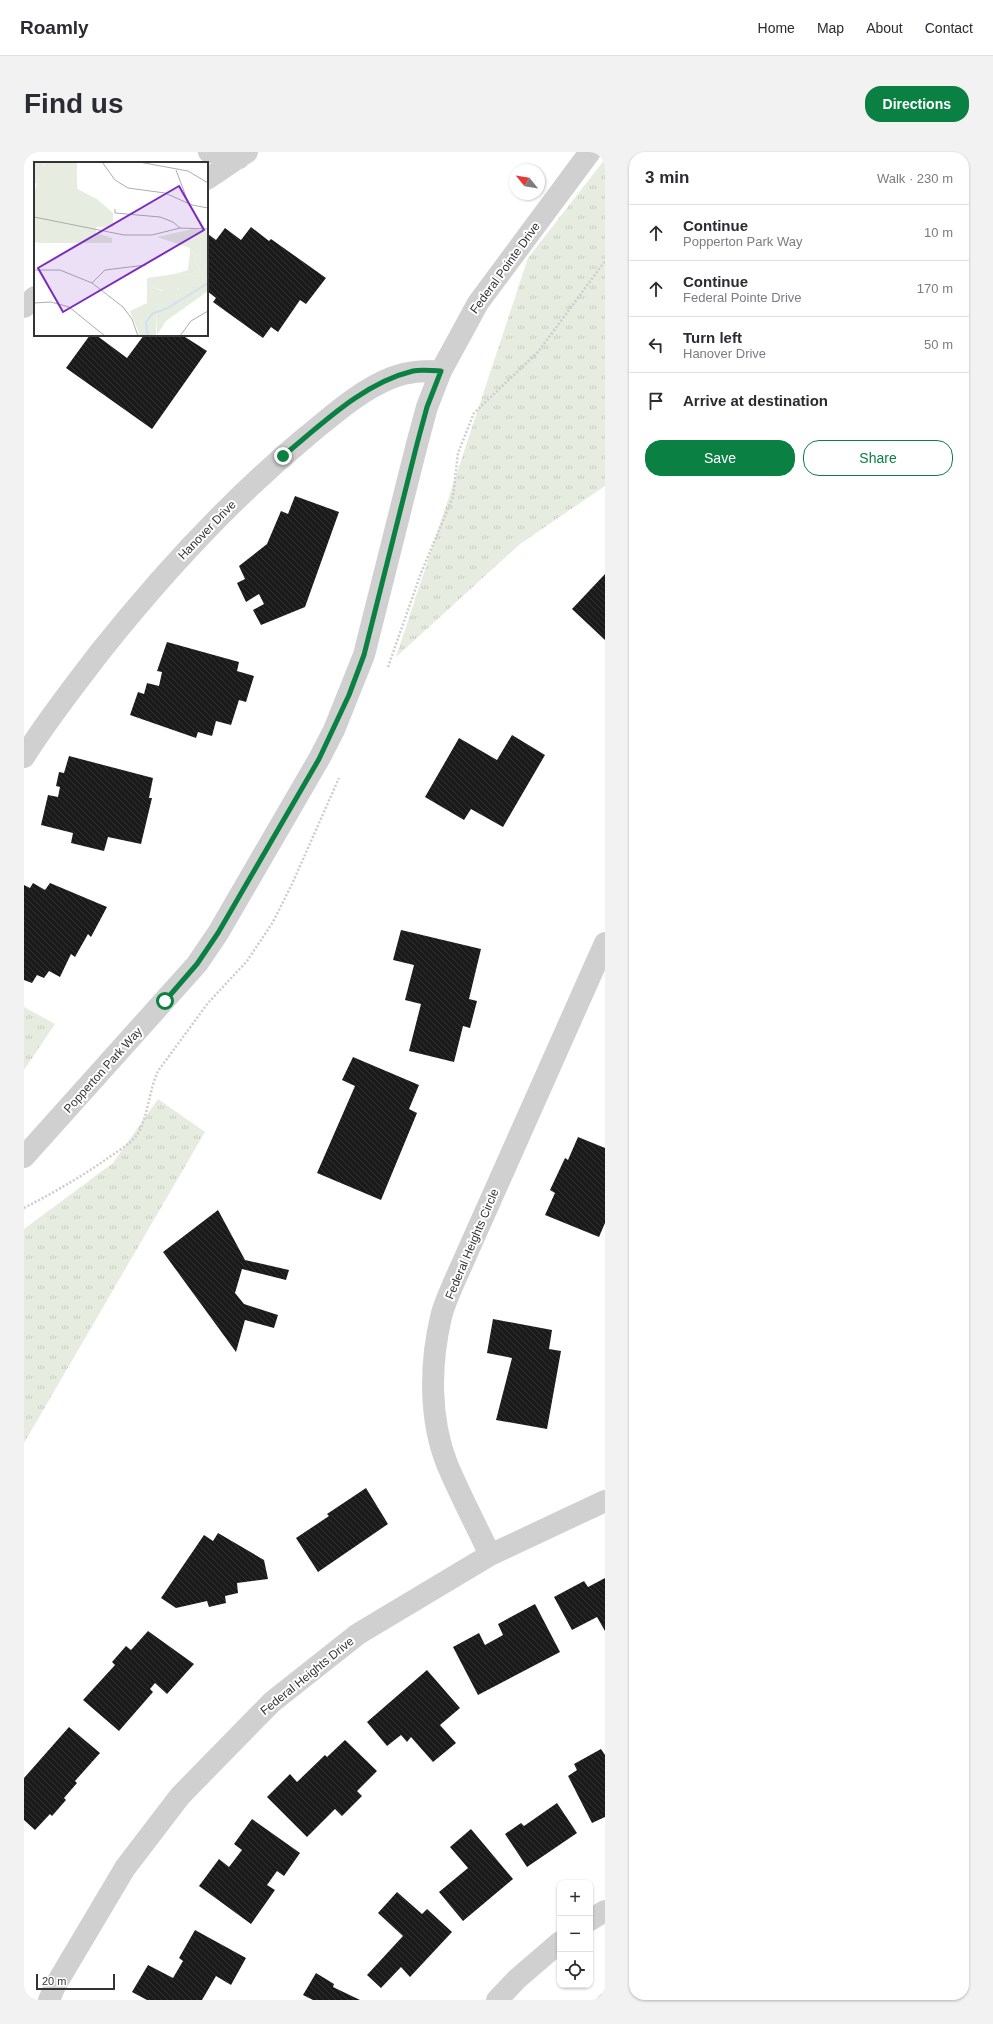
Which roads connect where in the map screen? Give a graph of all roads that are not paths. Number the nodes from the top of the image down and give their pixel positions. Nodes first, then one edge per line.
1 (209, 152) edge
2 (590, 152) edge
3 (243, 155) edge
4 (208, 178) edge
5 (34, 297) edge
6 (24, 307) edge
7 (441, 371) junction
8 (24, 757) edge
9 (605, 943) edge
10 (182, 983) joint
11 (24, 1157) edge
12 (605, 1501) edge
13 (490, 1555) junction
14 (605, 1911) edge
15 (593, 1918) edge
16 (557, 1945) edge
17 (49, 2000) edge
18 (497, 2000) edge

1 - 3 street
2 - 7 street, Federal Pointe Drive
3 - 4 street
5 - 6 street
7 - 8 street, Hanover Drive
7 - 10 street, Federal Pointe Drive
9 - 13 street, Federal Heights Circle
10 - 11 street, Popperton Park Way
12 - 13 street, Federal Heights Drive
13 - 17 street, Federal Heights Drive
14 - 15 street
16 - 18 street

